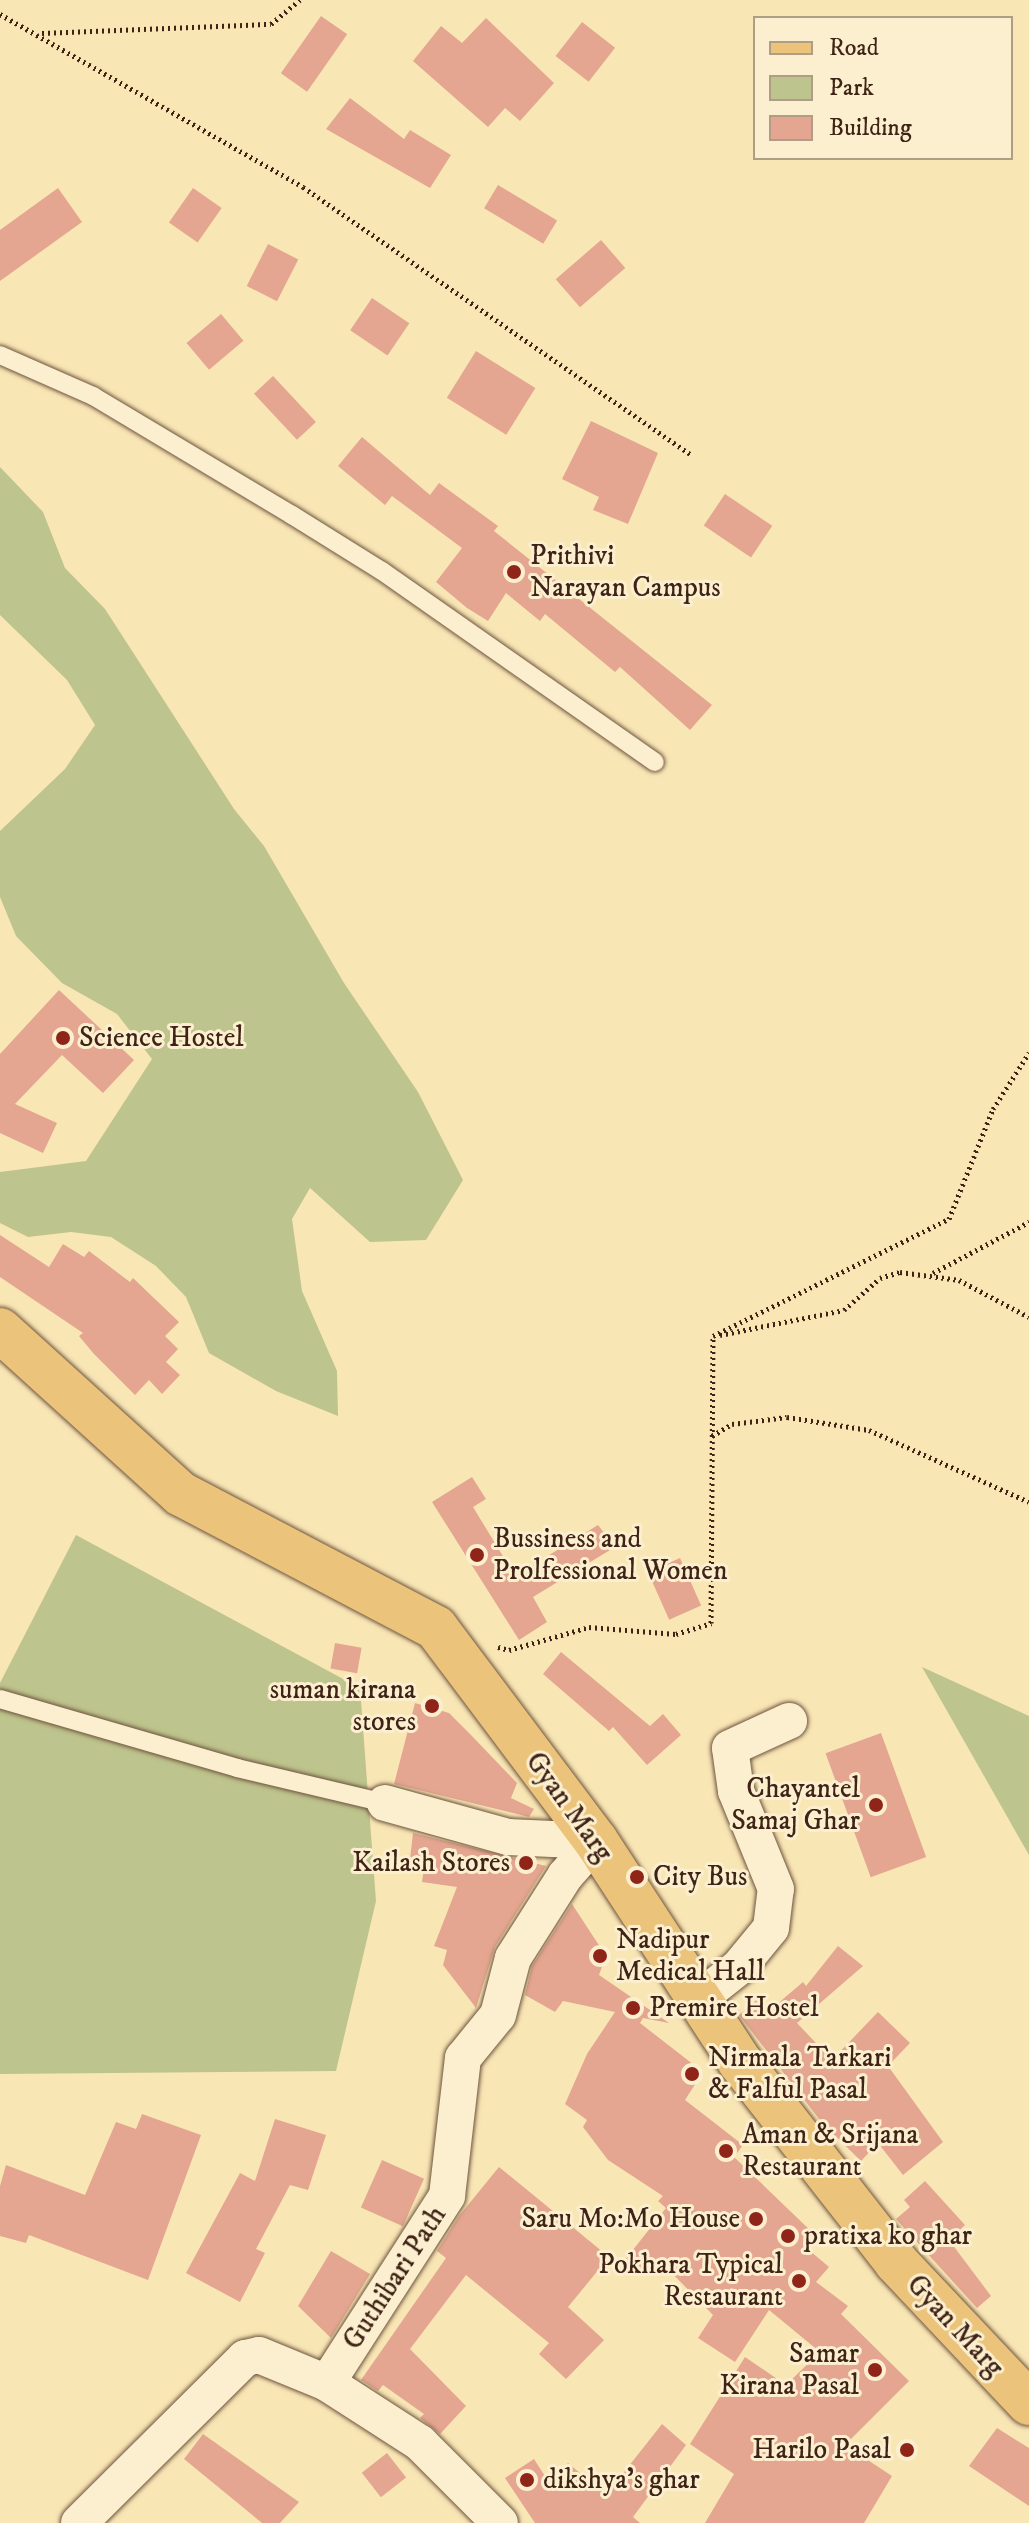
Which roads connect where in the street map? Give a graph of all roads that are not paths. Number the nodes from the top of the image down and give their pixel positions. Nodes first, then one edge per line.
1 (0, 355) edge
2 (655, 762) dead end
3 (0, 1330) edge
4 (0, 1699) edge
5 (789, 1721) dead end
6 (385, 1803) joint
7 (596, 1841) junction
8 (700, 1998) junction
9 (327, 2383) junction
10 (1029, 2403) edge
11 (79, 2523) edge
12 (500, 2523) edge

1 - 2 lane
3 - 7 main road, Gyan Marg
4 - 6 lane
5 - 8 street
6 - 7 street
7 - 8 main road, Gyan Marg
7 - 9 street, Guthibari Path
8 - 10 main road, Gyan Marg
9 - 11 street
9 - 12 street

